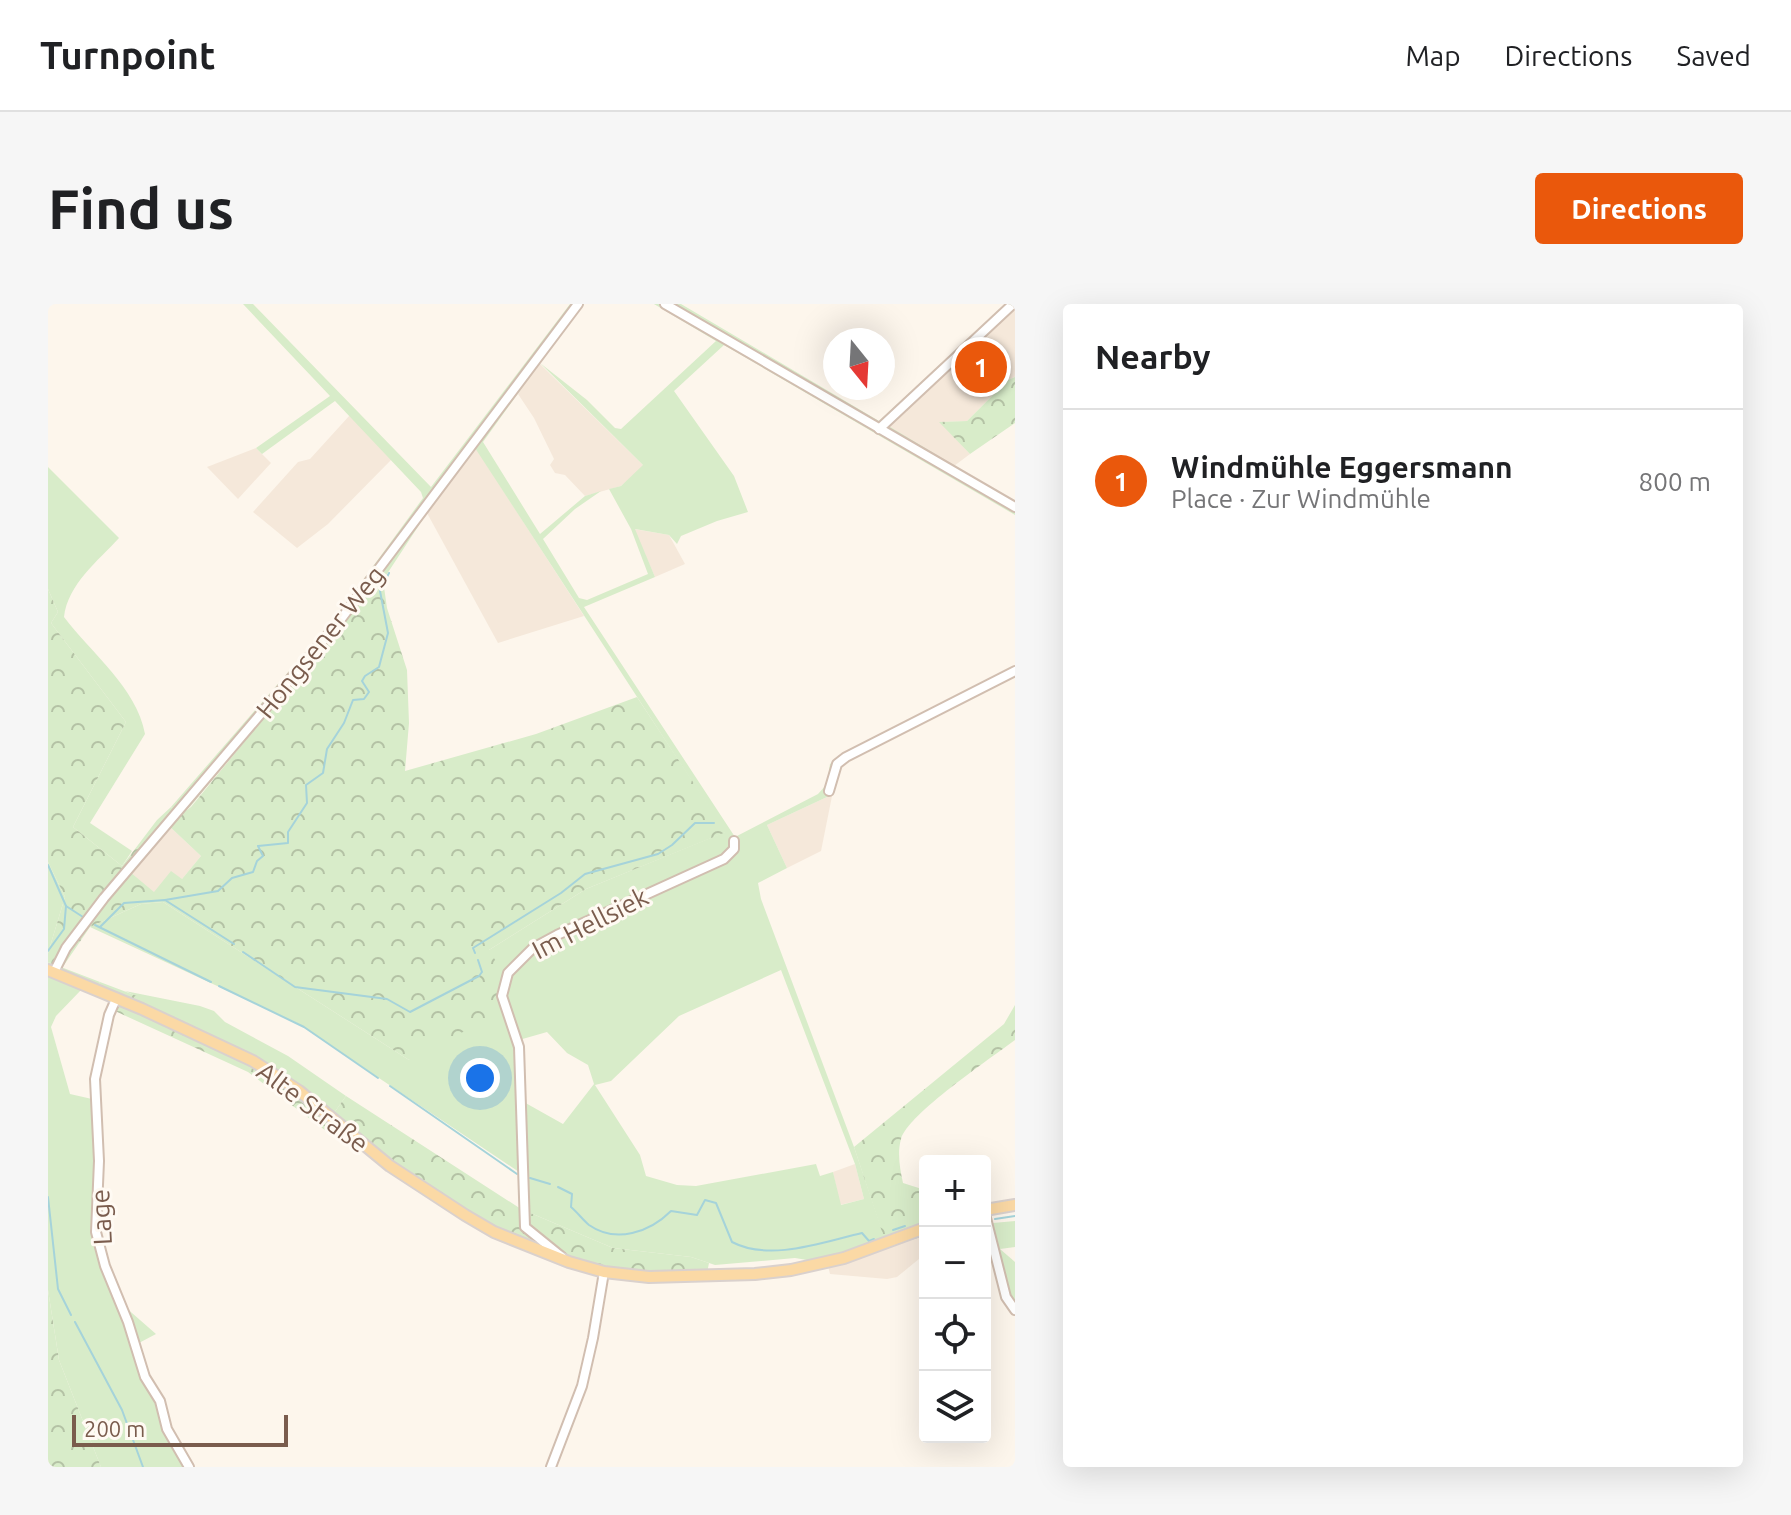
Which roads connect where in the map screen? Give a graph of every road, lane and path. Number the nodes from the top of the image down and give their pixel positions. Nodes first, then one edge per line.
1 (578, 304) edge
2 (665, 304) edge
3 (1013, 304) edge
4 (879, 429) junction
5 (1015, 507) edge
6 (1015, 671) edge
7 (829, 791) dead end
8 (734, 841) dead end
9 (51, 971) edge
10 (116, 999) junction
11 (520, 1091) joint
12 (1015, 1205) edge
13 (991, 1211) edge
14 (989, 1227) edge
15 (919, 1230) edge
16 (569, 1262) junction
17 (604, 1272) junction
18 (1015, 1310) edge
19 (189, 1467) edge
20 (551, 1467) edge

1 - 9 street, Hongsener Weg
2 - 4 street
3 - 4 street
4 - 5 street
6 - 7 street
8 - 11 street, Im Hellsiek
9 - 10 main road, Alte Straße
10 - 16 main road, Alte Straße
10 - 19 street, Lage
11 - 16 street, Alte Straße
12 - 13 main road
14 - 18 street
15 - 17 main road, Alte Straße
16 - 17 main road, Alte Straße
17 - 20 street

